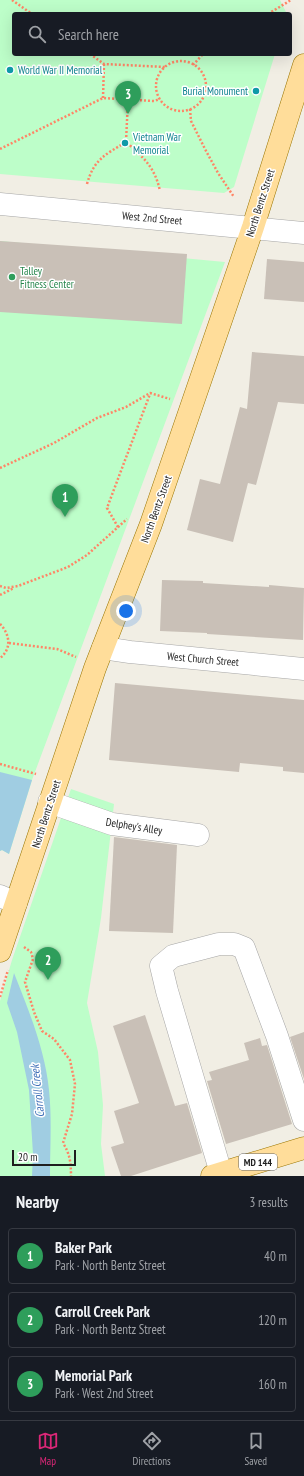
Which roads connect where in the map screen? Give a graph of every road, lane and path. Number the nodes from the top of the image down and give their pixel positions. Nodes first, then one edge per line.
1 (12, 0) edge
2 (291, 0) edge
3 (29, 12) edge
4 (271, 12) edge
5 (93, 56) edge
6 (201, 56) edge
7 (104, 64) junction
8 (193, 65) junction
9 (304, 65) edge
10 (165, 67) junction
11 (103, 98) junction
12 (128, 99) junction
13 (160, 99) junction
14 (190, 109) junction
15 (126, 142) junction
16 (0, 149) edge
17 (87, 184) dead end
18 (160, 191) dead end
19 (234, 197) dead end
20 (0, 204) edge
21 (253, 227) junction
22 (304, 233) edge
23 (150, 393) junction
24 (170, 399) dead end
25 (0, 468) edge
26 (127, 519) dead end
27 (118, 527) junction
28 (0, 586) edge
29 (18, 586) junction
30 (0, 595) edge
31 (0, 624) edge
32 (9, 643) junction
33 (102, 648) junction
34 (0, 658) edge
35 (78, 658) dead end
36 (304, 669) edge
37 (0, 764) edge
38 (36, 774) dead end
39 (49, 802) junction
40 (198, 835) dead end
41 (8, 899) edge
42 (21, 946) dead end
43 (5, 958) edge
44 (0, 997) edge
45 (304, 1120) edge
46 (304, 1148) edge
47 (217, 1175) edge
48 (71, 1176) edge

1 - 3 path
2 - 4 path
5 - 7 path
6 - 8 path
7 - 10 path
7 - 11 path
8 - 10 path
8 - 14 path
9 - 21 main road, North Bentz Street
10 - 13 path
11 - 12 path
11 - 16 path
12 - 13 path
12 - 15 path
13 - 14 path
14 - 19 path
15 - 17 path
15 - 18 path
20 - 21 street, West 2nd Street
21 - 22 street, West 2nd Street
21 - 33 main road, North Bentz Street
23 - 24 path
23 - 25 path
23 - 27 path
26 - 27 path
27 - 29 path
28 - 29 path
29 - 30 path
31 - 32 path
32 - 34 path
32 - 35 path
33 - 36 street, West Church Street
33 - 39 main road, North Bentz Street
37 - 38 path
39 - 40 street, Delphey's Alley
39 - 41 main road, North Bentz Street
41 - 43 main road, North Bentz Street
42 - 48 path
43 - 44 path
45 - 47 street
46 - 47 main road, MD 144

